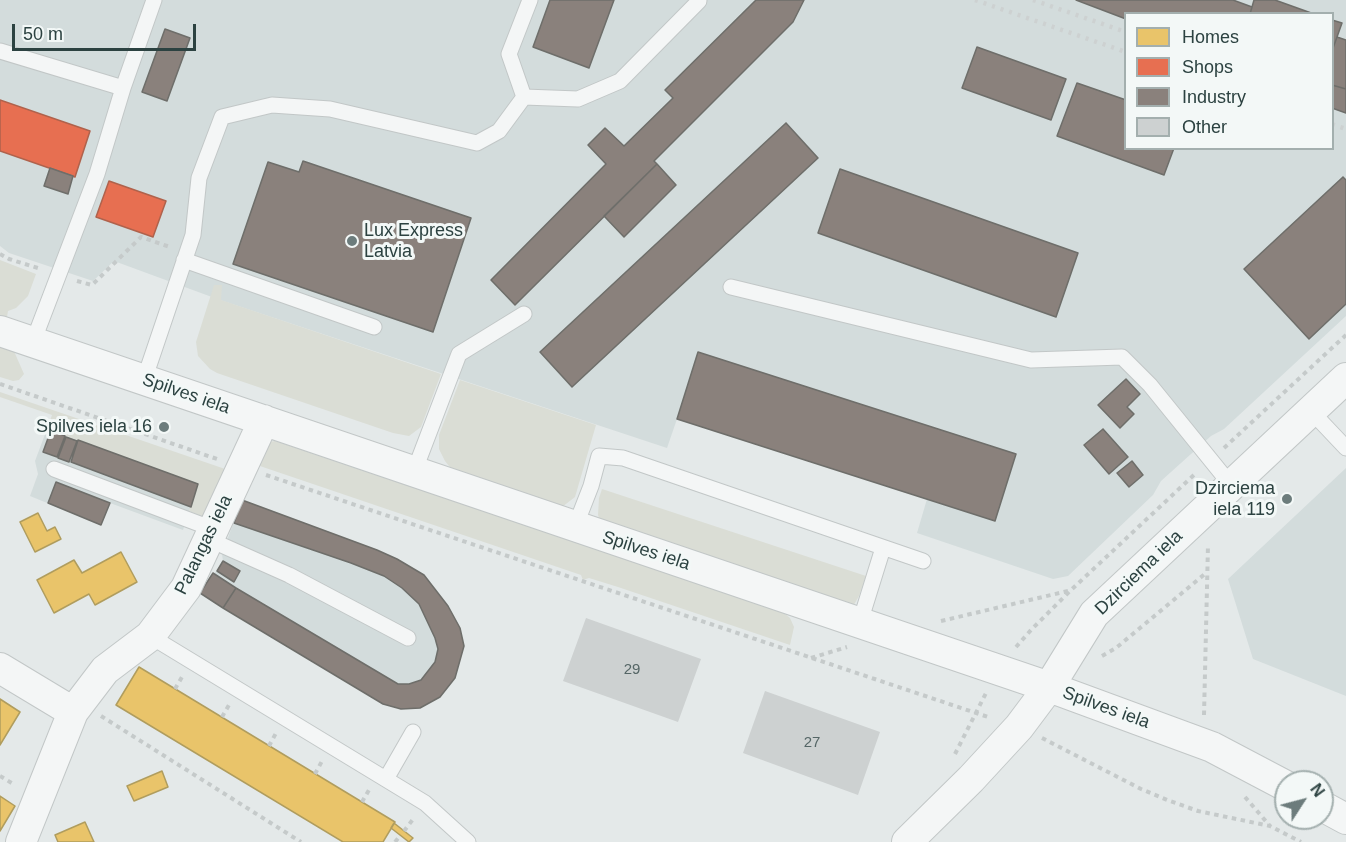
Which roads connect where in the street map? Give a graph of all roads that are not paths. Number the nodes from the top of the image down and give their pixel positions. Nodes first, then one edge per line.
1 (154, 0) edge
2 (530, 0) edge
3 (699, 1) edge
4 (0, 51) edge
5 (123, 88) junction
6 (524, 97) junction
7 (186, 256) junction
8 (731, 287) dead end
9 (524, 314) dead end
10 (374, 327) dead end
11 (0, 331) edge
12 (33, 342) junction
13 (1346, 378) edge
14 (144, 380) junction
15 (1311, 411) junction
16 (264, 420) junction
17 (1346, 448) edge
18 (54, 469) dead end
19 (414, 472) junction
20 (1231, 485) junction
21 (575, 527) junction
22 (211, 534) junction
23 (883, 548) junction
24 (923, 561) dead end
25 (860, 622) junction
26 (150, 636) junction
27 (408, 638) dead end
28 (0, 668) edge
29 (1049, 687) junction
30 (76, 707) junction
31 (413, 732) dead end
32 (386, 779) junction
33 (1274, 780) edge
34 (915, 838) edge
35 (21, 842) edge
36 (468, 842) edge

1 - 5 lane
2 - 6 lane
3 - 6 lane
4 - 5 lane
5 - 12 lane
6 - 7 lane
7 - 10 lane
7 - 14 lane
8 - 20 lane
9 - 19 lane
11 - 12 street, Spilves iela
12 - 14 street, Spilves iela
13 - 15 street, Dzirciema iela
14 - 16 street, Spilves iela
15 - 17 lane
15 - 20 street, Dzirciema iela
16 - 19 street, Spilves iela
16 - 22 street, Palangas iela
18 - 22 lane
19 - 21 street, Spilves iela
20 - 29 street, Dzirciema iela
21 - 23 lane
21 - 25 street, Spilves iela
22 - 26 street, Palangas iela
22 - 27 lane
23 - 24 lane
23 - 25 lane
25 - 29 street, Spilves iela
26 - 30 street, Palangas iela
26 - 32 lane
28 - 30 street
29 - 33 street, Spilves iela
29 - 34 street, Dzirciema iela
30 - 35 street, Palangas iela
31 - 32 lane
32 - 36 lane

